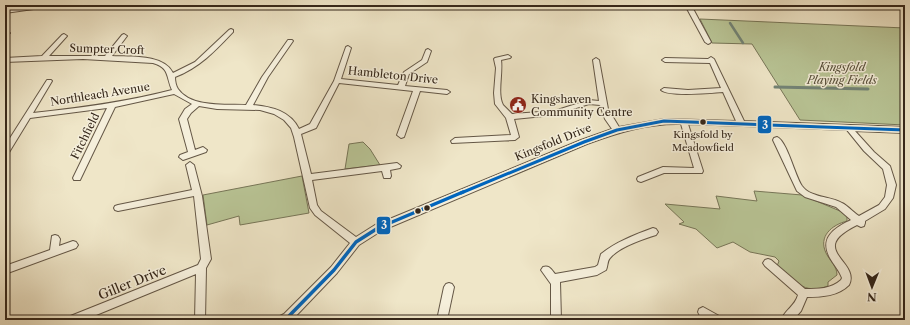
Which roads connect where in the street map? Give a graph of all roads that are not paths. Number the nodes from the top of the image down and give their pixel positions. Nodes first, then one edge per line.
1 (48, 5) edge
2 (688, 5) edge
3 (5, 11) edge
4 (231, 31) dead end
5 (64, 36) dead end
6 (124, 36) dead end
7 (290, 41) dead end
8 (708, 42) dead end
9 (348, 48) dead end
10 (428, 51) dead end
11 (508, 57) dead end
12 (107, 58) junction
13 (43, 59) junction
14 (5, 60) edge
15 (596, 60) dead end
16 (665, 60) dead end
17 (172, 76) junction
18 (49, 81) dead end
19 (337, 81) junction
20 (401, 87) junction
21 (417, 89) junction
22 (664, 90) dead end
23 (725, 90) junction
24 (176, 91) junction
25 (447, 92) dead end
26 (602, 103) junction
27 (197, 104) junction
28 (112, 105) junction
29 (248, 107) junction
30 (28, 116) junction
31 (510, 117) junction
32 (684, 122) junction
33 (742, 124) junction
34 (849, 128) junction
35 (617, 130) junction
36 (905, 130) edge
37 (297, 133) junction
38 (401, 135) dead end
39 (778, 140) dead end
40 (455, 141) dead end
41 (203, 150) dead end
42 (5, 152) edge
43 (192, 154) junction
44 (183, 157) dead end
45 (190, 165) dead end
46 (397, 166) dead end
47 (77, 178) dead end
48 (307, 178) junction
49 (641, 179) dead end
50 (902, 185) dead end
51 (196, 192) junction
52 (118, 208) dead end
53 (888, 213) dead end
54 (861, 223) junction
55 (654, 232) dead end
56 (55, 239) dead end
57 (356, 242) junction
58 (73, 245) dead end
59 (54, 252) junction
60 (768, 263) dead end
61 (202, 268) junction
62 (5, 270) edge
63 (546, 270) dead end
64 (556, 282) junction
65 (449, 287) dead end
66 (803, 293) junction
67 (703, 312) dead end
68 (72, 320) edge
69 (200, 320) edge
70 (282, 320) edge
71 (442, 320) edge
72 (556, 320) edge
73 (717, 320) edge
74 (786, 320) edge

1 - 3 street
2 - 8 street
4 - 17 street
5 - 13 street
6 - 12 street
7 - 29 street
9 - 19 street
10 - 20 street
11 - 31 street
12 - 13 street, Sumpter Croft
12 - 17 street, Sumpter Croft
13 - 14 street, Sumpter Croft
15 - 26 street
16 - 23 street
17 - 24 street
18 - 30 street
19 - 20 street, Hambleton Drive
19 - 37 street
20 - 21 street, Hambleton Drive
21 - 25 street, Hambleton Drive
21 - 38 street
22 - 23 street
23 - 33 street
24 - 27 street
24 - 28 street, Northleach Avenue
26 - 31 street
26 - 35 street
27 - 29 street
27 - 43 street
28 - 30 street, Northleach Avenue
28 - 47 street, Fitchfield
29 - 37 street
30 - 42 street
31 - 40 street
32 - 33 street, Kingsfold Drive
32 - 35 street, Kingsfold Drive
32 - 49 street
33 - 34 street, Kingsfold Drive
34 - 36 street, Kingsfold Drive
34 - 50 street
35 - 57 street, Kingsfold Drive
37 - 48 street
39 - 54 street
41 - 43 street
43 - 44 street
45 - 51 street
46 - 48 street
48 - 57 street
51 - 52 street
51 - 61 street
53 - 54 street
54 - 66 street
55 - 64 street
56 - 59 street
57 - 70 street, Kingsfold Drive
58 - 59 street
59 - 62 street
60 - 66 street
61 - 68 street, Giller Drive
61 - 69 street
63 - 64 street
64 - 72 street
65 - 71 street
66 - 74 street
67 - 73 street

